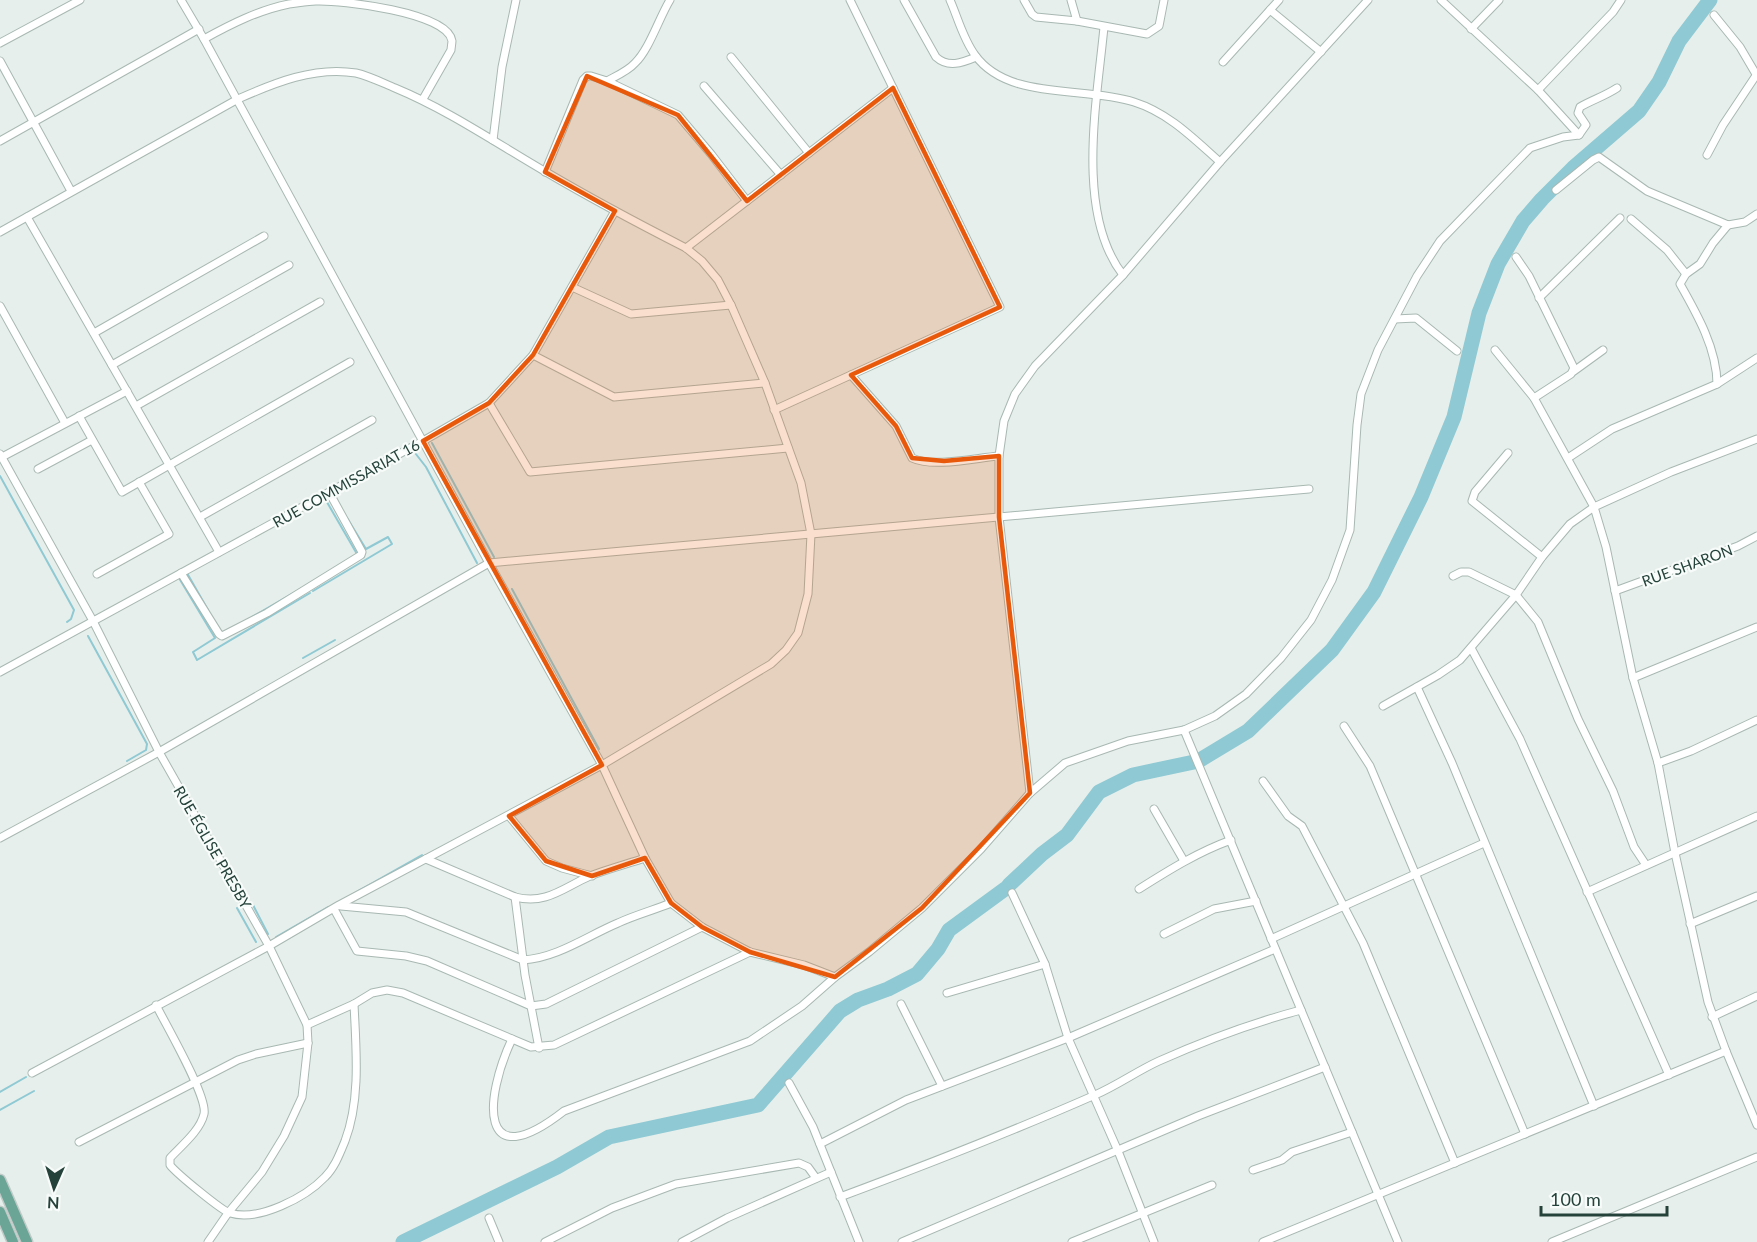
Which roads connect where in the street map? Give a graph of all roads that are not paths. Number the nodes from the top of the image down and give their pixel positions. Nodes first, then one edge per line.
1 (80, 0) edge
2 (181, 0) edge
3 (265, 0) edge
4 (516, 0) edge
5 (670, 0) edge
6 (850, 0) edge
7 (904, 0) edge
8 (951, 0) edge
9 (1024, 0) edge
10 (1071, 0) edge
11 (1164, 0) edge
12 (1279, 0) edge
13 (1368, 0) edge
14 (1441, 0) edge
15 (1499, 0) edge
16 (1621, 0) edge
17 (270, 9) junction
18 (1270, 10) junction
19 (1714, 15) dead end
20 (1077, 21) junction
21 (1104, 27) junction
22 (199, 29) junction
23 (1471, 29) junction
24 (204, 39) junction
25 (0, 43) edge
26 (1321, 52) junction
27 (731, 57) dead end
28 (976, 57) junction
29 (0, 61) edge
30 (1223, 62) dead end
31 (1756, 71) edge
32 (607, 81) junction
33 (704, 86) dead end
34 (893, 88) junction
35 (1617, 88) dead end
36 (1538, 90) junction
37 (1098, 94) junction
38 (238, 99) junction
39 (423, 99) junction
40 (33, 123) junction
41 (1579, 135) junction
42 (493, 140) junction
43 (0, 141) edge
44 (809, 153) junction
45 (1707, 155) dead end
46 (1220, 162) junction
47 (545, 172) junction
48 (781, 175) junction
49 (1556, 190) dead end
50 (71, 191) junction
51 (747, 201) junction
52 (615, 211) junction
53 (1757, 214) edge
54 (27, 217) junction
55 (1620, 218) dead end
56 (1632, 219) dead end
57 (1728, 225) junction
58 (0, 232) edge
59 (264, 236) dead end
60 (686, 248) junction
61 (1516, 257) dead end
62 (288, 266) dead end
63 (1686, 274) junction
64 (1123, 275) junction
65 (572, 287) junction
66 (1539, 298) junction
67 (320, 302) dead end
68 (731, 305) junction
69 (0, 306) edge
70 (1395, 319) junction
71 (94, 333) junction
72 (1495, 350) dead end
73 (1603, 350) dead end
74 (1457, 351) dead end
75 (533, 355) junction
76 (1757, 358) edge
77 (351, 362) dead end
78 (112, 365) junction
79 (1574, 371) junction
80 (851, 375) junction
81 (765, 383) junction
82 (1717, 384) junction
83 (127, 391) junction
84 (1534, 398) junction
85 (489, 402) junction
86 (136, 406) junction
87 (774, 410) junction
88 (79, 416) junction
89 (372, 420) dead end
90 (65, 423) junction
91 (92, 440) junction
92 (1757, 440) edge
93 (423, 441) junction
94 (788, 448) junction
95 (1508, 453) dead end
96 (1, 455) edge
97 (999, 456) junction
98 (1568, 458) junction
99 (170, 465) junction
100 (38, 469) dead end
101 (139, 482) junction
102 (1309, 489) dead end
103 (328, 492) junction
104 (1594, 507) junction
105 (200, 517) junction
106 (999, 517) junction
107 (811, 534) junction
108 (1757, 536) edge
109 (219, 552) junction
110 (1542, 557) junction
111 (489, 563) junction
112 (181, 573) junction
113 (97, 574) dead end
114 (1453, 576) dead end
115 (1615, 591) junction
116 (1516, 595) junction
117 (93, 621) junction
118 (1757, 627) edge
119 (1471, 648) junction
120 (0, 672) edge
121 (1633, 678) junction
122 (1417, 687) junction
123 (1383, 706) dead end
124 (1757, 720) edge
125 (1344, 726) dead end
126 (1184, 730) junction
127 (159, 752) junction
128 (1658, 762) junction
129 (602, 765) junction
130 (1263, 781) dead end
131 (1030, 793) junction
132 (1154, 809) dead end
133 (509, 816) junction
134 (1757, 816) edge
135 (0, 838) edge
136 (1231, 840) junction
137 (1484, 843) junction
138 (1675, 853) junction
139 (645, 858) junction
140 (426, 859) junction
141 (1184, 861) junction
142 (1646, 865) junction
143 (1416, 874) junction
144 (592, 876) junction
145 (1139, 889) dead end
146 (1587, 892) junction
147 (1011, 893) dead end
148 (1757, 896) edge
149 (515, 897) junction
150 (1256, 901) junction
151 (671, 903) junction
152 (336, 907) junction
153 (1344, 907) junction
154 (1690, 924) junction
155 (702, 927) junction
156 (1164, 934) dead end
157 (1271, 939) junction
158 (269, 946) junction
159 (1275, 949) junction
160 (750, 952) junction
161 (523, 960) junction
162 (1045, 964) junction
163 (835, 976) junction
164 (947, 993) dead end
165 (1757, 996) edge
166 (354, 1004) junction
167 (156, 1005) junction
168 (901, 1005) dead end
169 (531, 1006) junction
170 (1301, 1010) junction
171 (1712, 1017) junction
172 (307, 1025) junction
173 (1068, 1038) junction
174 (512, 1040) junction
175 (308, 1043) junction
176 (539, 1048) junction
177 (1726, 1051) junction
178 (1325, 1067) junction
179 (32, 1073) dead end
180 (1669, 1075) junction
181 (195, 1082) junction
182 (789, 1083) dead end
183 (942, 1086) junction
184 (1094, 1096) junction
185 (1594, 1106) junction
186 (1757, 1125) edge
187 (1352, 1132) junction
188 (1525, 1134) junction
189 (79, 1142) dead end
190 (820, 1144) junction
191 (1118, 1151) junction
192 (1757, 1157) edge
193 (1455, 1163) junction
194 (1253, 1170) dead end
195 (831, 1172) junction
196 (816, 1178) junction
197 (0, 1180) edge
198 (1212, 1185) dead end
199 (1378, 1195) junction
200 (840, 1197) junction
201 (0, 1212) edge
202 (228, 1213) junction
203 (1143, 1213) junction
204 (489, 1218) dead end
205 (1279, 1239) edge
206 (13, 1242) edge
207 (27, 1242) edge
208 (208, 1242) edge
209 (499, 1242) edge
210 (545, 1242) edge
211 (682, 1242) edge
212 (860, 1242) edge
213 (902, 1242) edge
214 (1072, 1242) edge
215 (1154, 1242) edge
216 (1263, 1242) edge
217 (1398, 1242) edge
218 (1552, 1242) edge

1 - 25 street
2 - 22 street
3 - 17 street
4 - 42 street
5 - 32 street
6 - 34 street
7 - 28 street
8 - 28 street
9 - 20 street
10 - 20 street
11 - 21 street
12 - 18 street
13 - 26 street
14 - 23 street
15 - 23 street
16 - 36 street
17 - 24 street
17 - 39 street
18 - 26 street
18 - 30 street
19 - 31 street
20 - 21 street
21 - 37 street
22 - 24 street
22 - 40 street
23 - 36 street
24 - 38 street
26 - 46 street
27 - 44 street
28 - 37 street
29 - 40 street
31 - 45 street
32 - 47 street
32 - 51 street
33 - 48 street
34 - 44 street
34 - 80 street
35 - 41 street
36 - 41 street
37 - 46 street
37 - 64 street
38 - 39 street
38 - 50 street
38 - 93 street
39 - 42 street
40 - 43 street
40 - 50 street
41 - 70 street
42 - 47 street
44 - 48 street
46 - 64 street
47 - 52 street
48 - 51 street
49 - 57 street
50 - 54 street
51 - 60 street
52 - 60 street
52 - 65 street, RUE COMMISSARIAT 16
53 - 57 street
54 - 58 street
54 - 71 street
55 - 66 street
56 - 63 street
57 - 63 street
59 - 71 street
60 - 68 street
61 - 66 street
62 - 78 street
63 - 82 street
64 - 97 street
65 - 68 street
65 - 75 street, RUE COMMISSARIAT 16
66 - 79 street
67 - 86 street
68 - 81 street
69 - 90 street
70 - 74 street
70 - 126 street
71 - 78 street
72 - 84 street
73 - 79 street
75 - 81 street
75 - 85 street, RUE COMMISSARIAT 16
76 - 82 street
77 - 99 street
78 - 83 street
79 - 84 street
80 - 87 street
80 - 97 street
81 - 87 street
82 - 98 street
83 - 86 street
83 - 88 street
84 - 98 street
85 - 93 street, RUE COMMISSARIAT 16
85 - 94 street
86 - 99 street
87 - 94 street
88 - 90 street
88 - 91 street
89 - 105 street
90 - 96 street
91 - 100 street
91 - 101 street
92 - 104 street
93 - 103 street, RUE COMMISSARIAT 16
93 - 111 street
94 - 107 street
95 - 110 street
96 - 117 street, RUE ÉGLISE PRESBY
97 - 106 street
98 - 104 street
99 - 101 street
99 - 105 street
101 - 113 street
102 - 106 street
103 - 109 street, RUE COMMISSARIAT 16
103 - 112 street
104 - 110 street
104 - 115 street
105 - 109 street
106 - 107 street
106 - 131 street
107 - 111 street
107 - 129 street
108 - 115 street, RUE SHARON
109 - 112 street, RUE COMMISSARIAT 16
110 - 116 street
111 - 127 street
111 - 129 street
112 - 117 street, RUE COMMISSARIAT 16
114 - 116 street
115 - 121 street
116 - 119 street
116 - 142 street
117 - 120 street, RUE COMMISSARIAT 16
117 - 127 street, RUE ÉGLISE PRESBY
118 - 121 street
119 - 122 street
119 - 146 street
121 - 128 street
122 - 123 street
122 - 137 street
124 - 128 street
125 - 143 street
126 - 131 street
126 - 136 street
127 - 135 street
127 - 158 street, RUE ÉGLISE PRESBY
128 - 138 street
129 - 133 street
129 - 139 street
130 - 153 street
131 - 163 street
132 - 141 street
133 - 140 street
133 - 144 street
134 - 138 street
136 - 141 street
136 - 150 street
137 - 143 street
137 - 185 street
138 - 142 street
138 - 154 street
139 - 144 street
139 - 151 street
140 - 149 street
140 - 152 street
141 - 145 street
142 - 146 street
143 - 153 street
143 - 188 street
144 - 149 street
146 - 180 street
147 - 162 street
148 - 154 street
149 - 161 street
150 - 156 street
150 - 157 street
151 - 155 street
151 - 161 street
152 - 158 street
152 - 161 street
152 - 169 street
153 - 157 street
153 - 193 street
154 - 171 street
155 - 160 street
155 - 169 street
157 - 159 street
158 - 167 street
158 - 172 street, RUE ÉGLISE PRESBY
159 - 170 street
159 - 173 street
160 - 163 street
160 - 176 street
161 - 169 street
162 - 164 street
162 - 173 street
163 - 174 street
165 - 171 street
166 - 172 street
166 - 174 street
166 - 202 street
167 - 179 street
167 - 181 street
168 - 183 street
169 - 176 street
170 - 178 street
170 - 184 street
171 - 177 street
172 - 175 street, RUE ÉGLISE PRESBY
173 - 183 street
173 - 184 street
174 - 176 street
175 - 181 street
175 - 202 street, RUE ÉGLISE PRESBY
177 - 180 street
177 - 186 street
178 - 187 street
178 - 191 street
180 - 185 street
181 - 189 street
181 - 202 street
182 - 190 street
183 - 190 street
184 - 191 street
184 - 200 street
185 - 188 street
187 - 194 street
187 - 199 street
188 - 193 street
190 - 195 street
191 - 203 street
191 - 213 street
192 - 218 street
193 - 199 street
195 - 196 street
195 - 200 street
196 - 210 street
196 - 211 street
197 - 207 main road
198 - 203 street
199 - 205 street
199 - 217 street
200 - 212 street
201 - 206 main road
202 - 208 street, RUE ÉGLISE PRESBY
203 - 214 street
203 - 215 street
204 - 209 street
205 - 216 street

